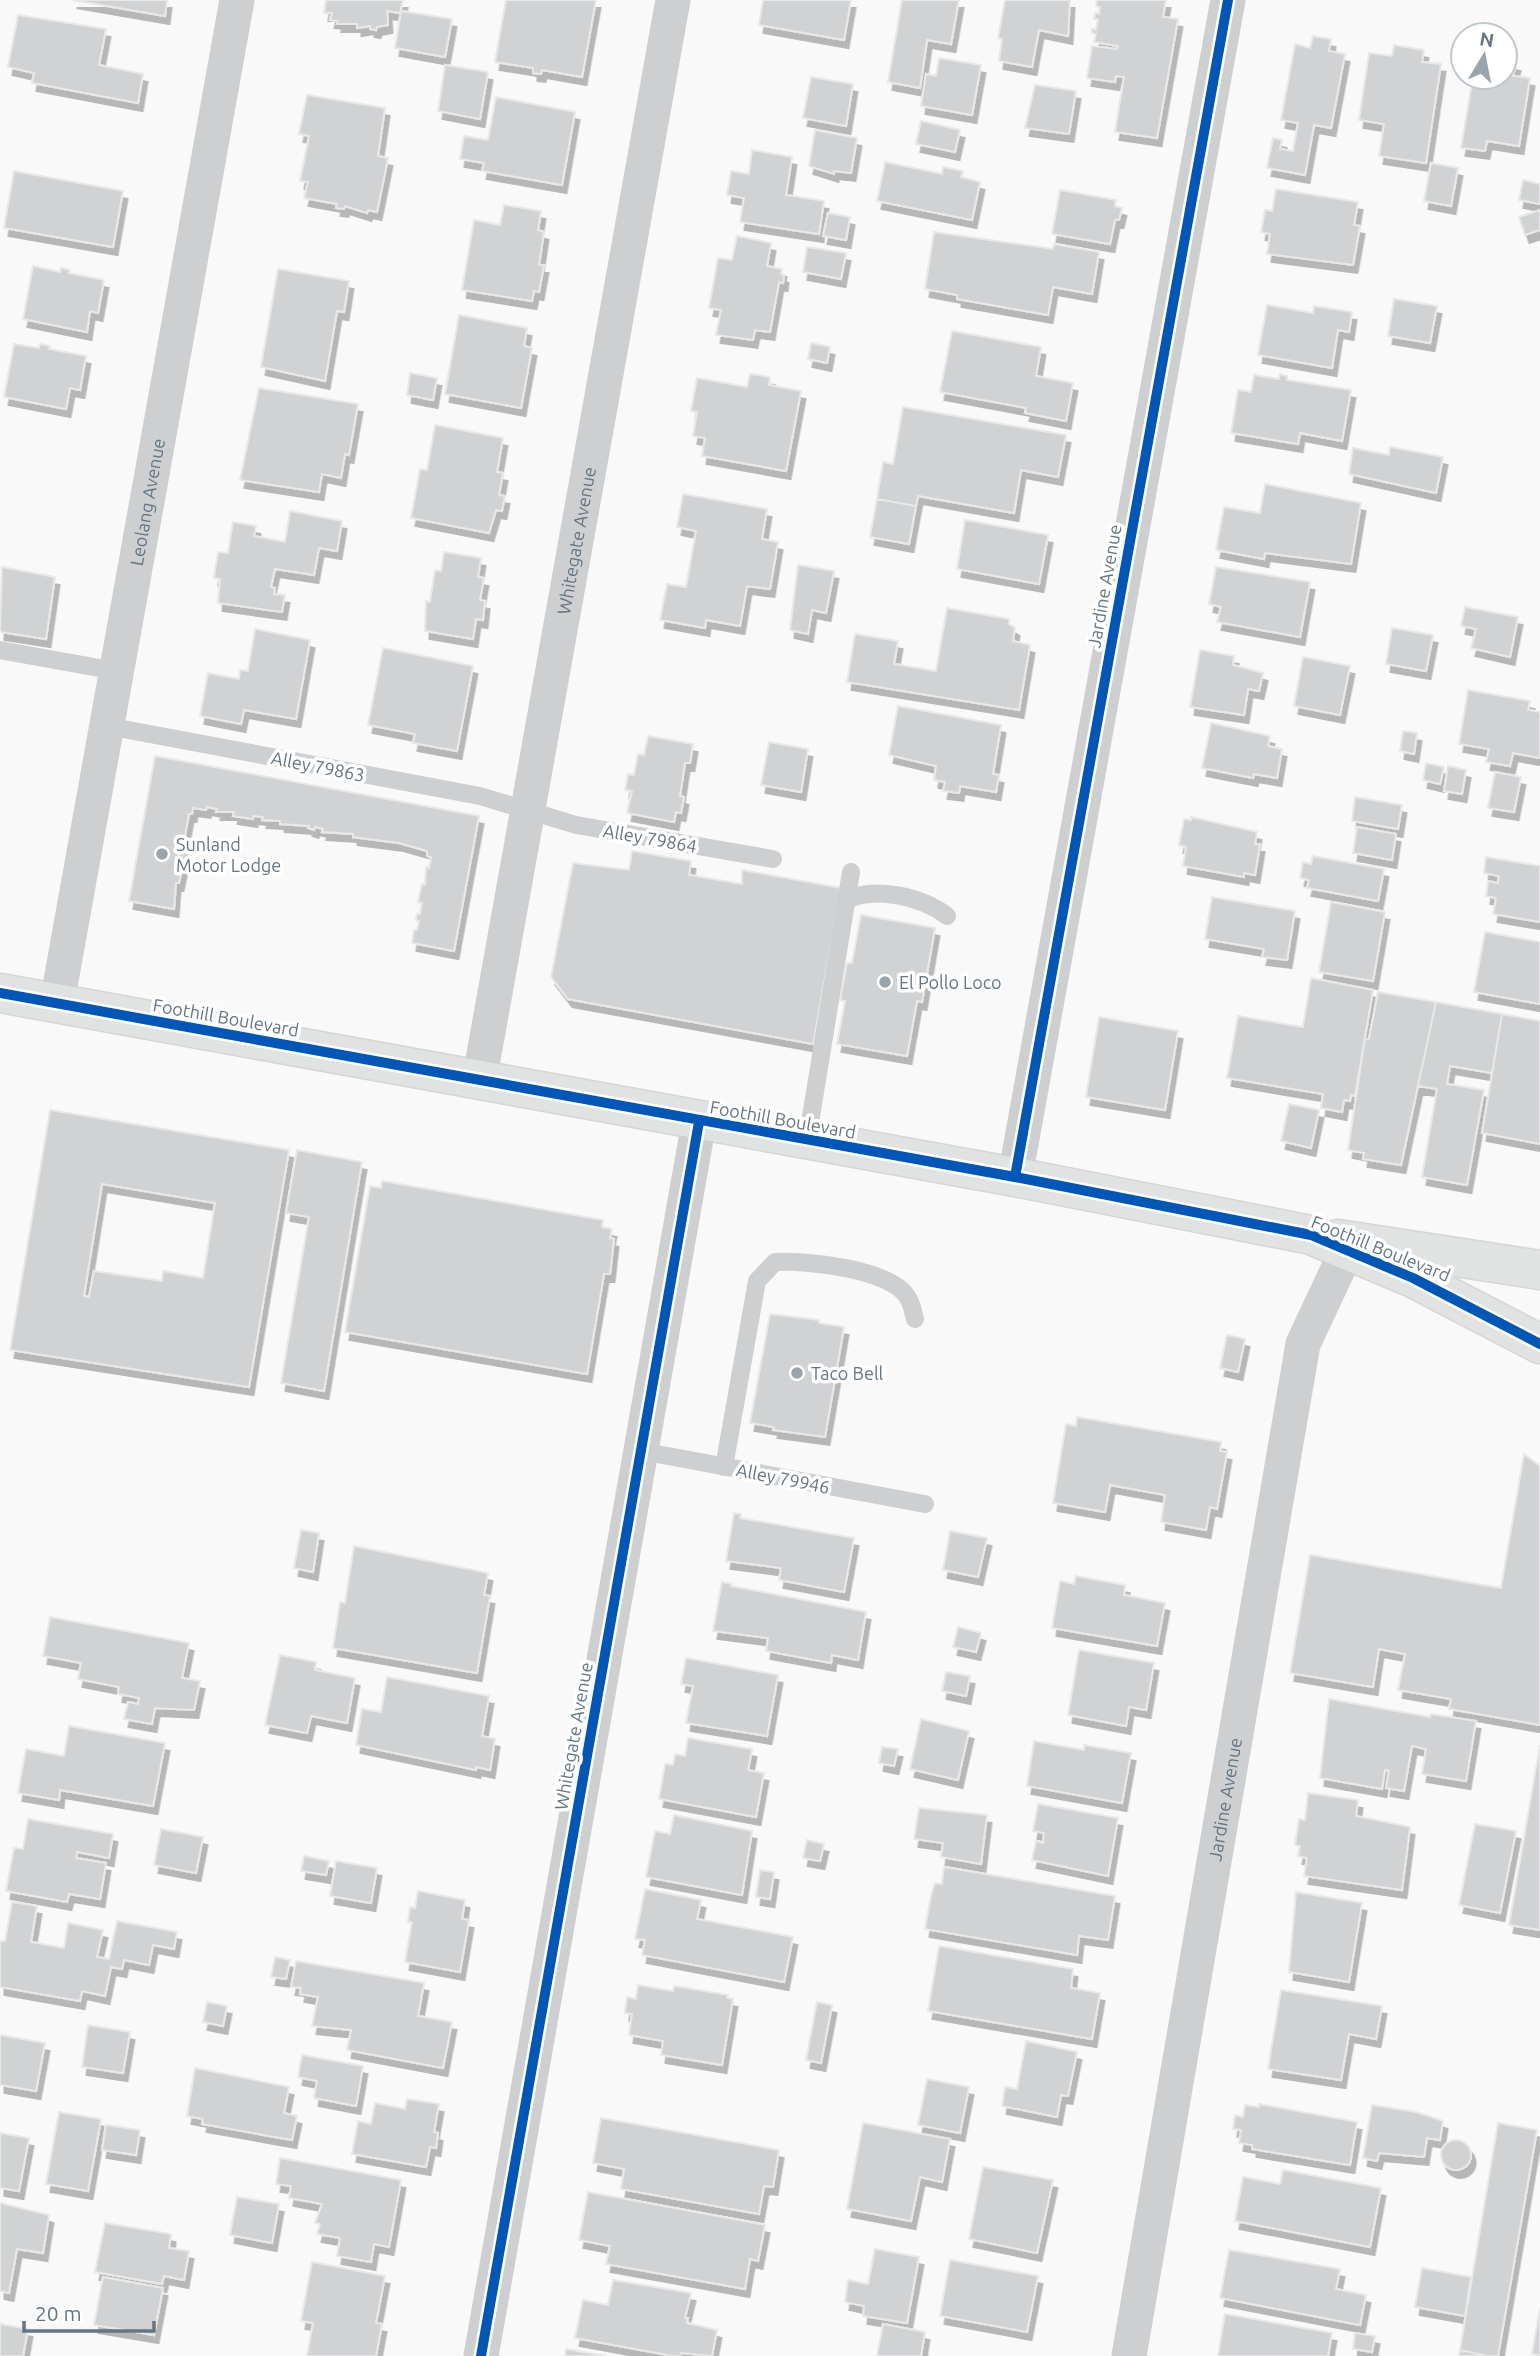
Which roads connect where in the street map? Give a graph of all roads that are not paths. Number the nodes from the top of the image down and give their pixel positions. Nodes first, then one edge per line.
1 (237, 0) edge
2 (673, 0) edge
3 (1228, 0) edge
4 (0, 650) edge
5 (116, 671) junction
6 (107, 726) junction
7 (528, 810) junction
8 (773, 859) dead end
9 (851, 872) dead end
10 (846, 901) junction
11 (947, 916) dead end
12 (0, 993) edge
13 (57, 1003) junction
14 (479, 1082) junction
15 (699, 1122) junction
16 (807, 1142) junction
17 (1015, 1177) junction
18 (1311, 1236) junction
19 (1347, 1250) junction
20 (1540, 1270) edge
21 (915, 1319) dead end
22 (1540, 1344) edge
23 (641, 1451) junction
24 (724, 1467) junction
25 (925, 1504) dead end
26 (481, 2356) edge
27 (1129, 2356) edge

1 - 5 street, Leolang Avenue
2 - 7 street, Whitegate Avenue
3 - 17 street, Jardine Avenue
4 - 5 lane
5 - 6 street, Leolang Avenue
6 - 7 lane, Alley 79863
6 - 13 street, Leolang Avenue
7 - 8 lane, Alley 79864
7 - 14 street, Whitegate Avenue
9 - 10 lane
10 - 11 lane
10 - 16 lane
12 - 13 main road, Foothill Boulevard
13 - 14 main road, Foothill Boulevard
14 - 15 main road, Foothill Boulevard
15 - 16 main road, Foothill Boulevard
15 - 23 street, Whitegate Avenue
16 - 17 main road, Foothill Boulevard
17 - 18 main road, Foothill Boulevard
18 - 19 main road, Foothill Boulevard
18 - 20 main road
19 - 22 main road, Foothill Boulevard
19 - 27 street, Jardine Avenue
21 - 24 lane
23 - 24 lane, Alley 79946
23 - 26 street, Whitegate Avenue
24 - 25 lane, Alley 79946

